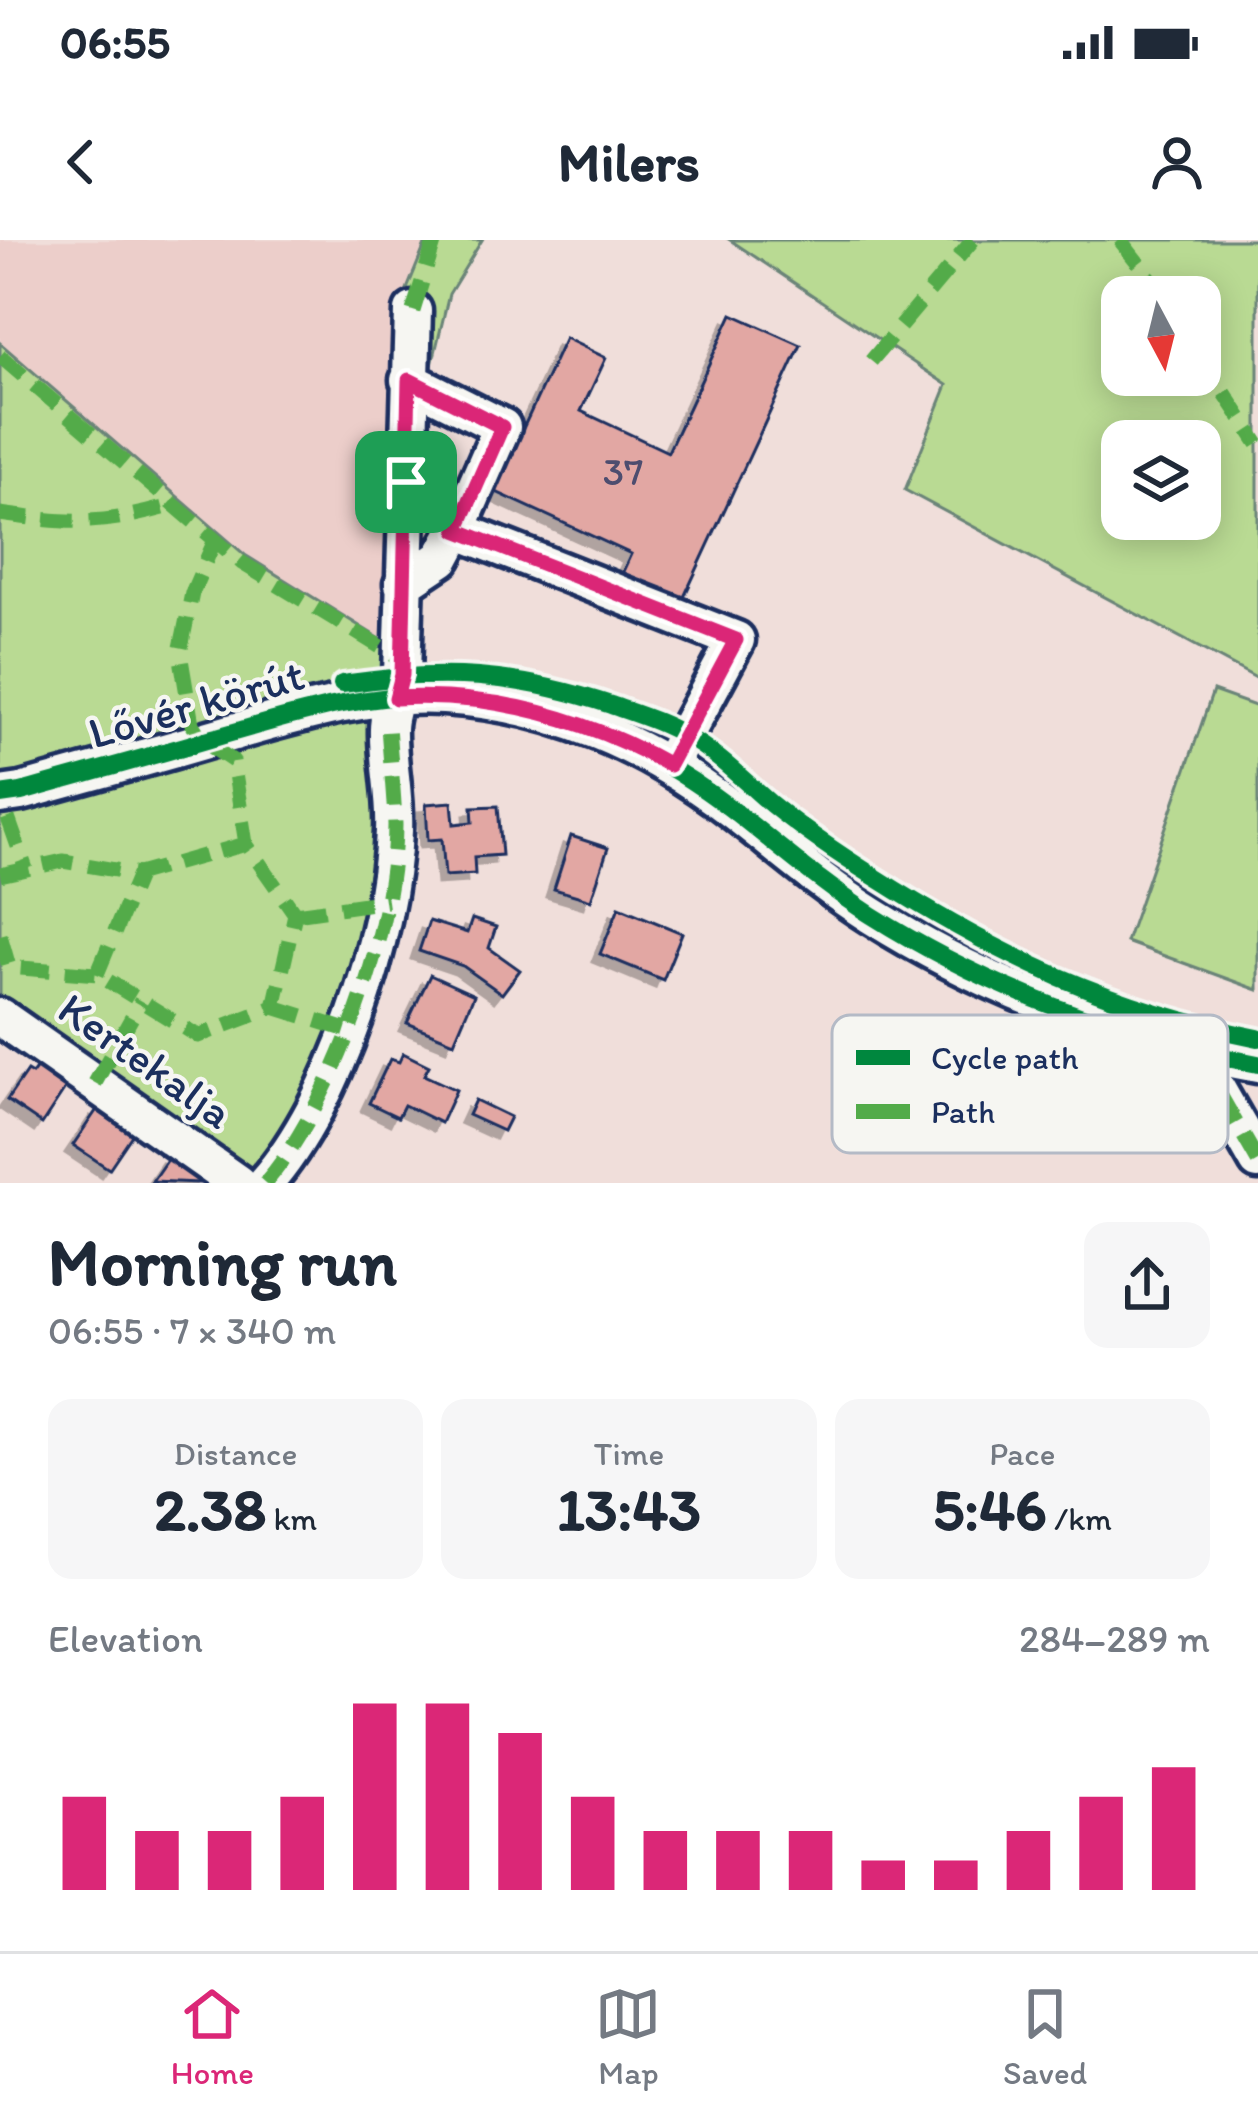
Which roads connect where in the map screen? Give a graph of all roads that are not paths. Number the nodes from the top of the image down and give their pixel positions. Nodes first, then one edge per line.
1 (412, 311) dead end
2 (409, 380) junction
3 (457, 530) junction
4 (403, 584) junction
5 (399, 687) junction
6 (669, 765) junction
7 (0, 794) edge
8 (1082, 1015) edge
9 (0, 1017) edge
10 (1228, 1058) edge
11 (1258, 1064) edge
12 (1228, 1109) edge
13 (1258, 1161) edge
14 (237, 1183) edge
15 (265, 1183) edge

1 - 2 street
2 - 3 street
2 - 4 street
3 - 4 street
3 - 6 street
4 - 5 street
5 - 6 street, Lővér körút
5 - 7 street, Lővér körút
5 - 15 street
6 - 8 street, Lővér körút
9 - 14 street, Kertekalja
10 - 11 street, Lővér körút
12 - 13 street

